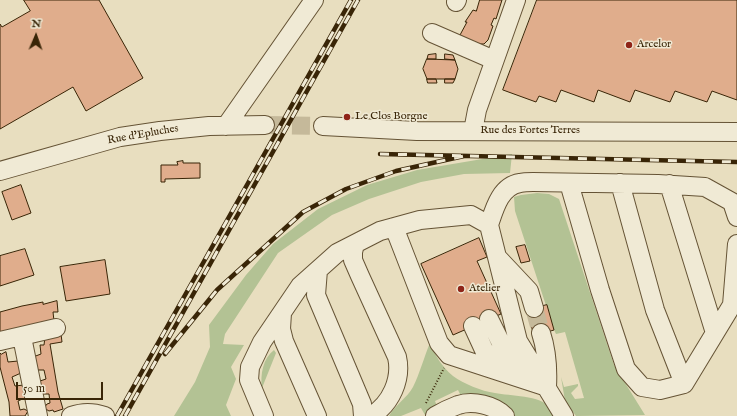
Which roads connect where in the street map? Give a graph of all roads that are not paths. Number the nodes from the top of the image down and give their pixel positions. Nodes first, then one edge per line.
1 (314, 0) edge
2 (516, 0) edge
3 (432, 33) dead end
4 (494, 60) junction
5 (265, 125) tunnel mouth
6 (226, 126) junction
7 (323, 126) tunnel mouth
8 (473, 131) junction
9 (737, 132) edge
10 (0, 172) edge
11 (570, 183) junction
12 (620, 183) junction
13 (669, 184) junction
14 (737, 217) edge
15 (489, 226) junction
16 (394, 227) junction
17 (355, 244) junction
18 (737, 244) edge
19 (498, 258) junction
20 (318, 270) junction
21 (534, 308) tunnel mouth
22 (282, 312) junction
23 (56, 328) dead end
24 (542, 333) tunnel mouth
25 (715, 334) junction
26 (22, 337) junction
27 (0, 341) edge
28 (517, 364) junction
29 (684, 384) junction
30 (547, 386) junction
31 (430, 413) edge
32 (38, 416) edge
33 (71, 416) edge
34 (105, 416) edge
35 (264, 416) edge
36 (317, 416) edge
37 (363, 416) edge
38 (371, 416) edge
39 (505, 416) edge
40 (564, 416) edge

1 - 6 street
2 - 4 street
3 - 4 street
4 - 8 street
5 - 6 street, Rue d'Epluches
6 - 10 street, Rue d'Epluches
7 - 8 street, Rue des Fortes Terres
8 - 9 street, Rue des Fortes Terres
11 - 12 street
11 - 15 street
11 - 29 street
12 - 13 street
12 - 29 street
13 - 14 street
13 - 25 street
15 - 16 street
15 - 19 street
16 - 17 street
16 - 30 street
17 - 20 street
17 - 38 street
18 - 25 street
19 - 21 street
19 - 30 street
20 - 22 street
20 - 37 street
22 - 35 street
22 - 36 street
23 - 26 street
24 - 30 street
25 - 29 street
26 - 27 street
26 - 32 street
28 - 28 street
28 - 30 street
30 - 40 street
31 - 39 street
33 - 34 street

